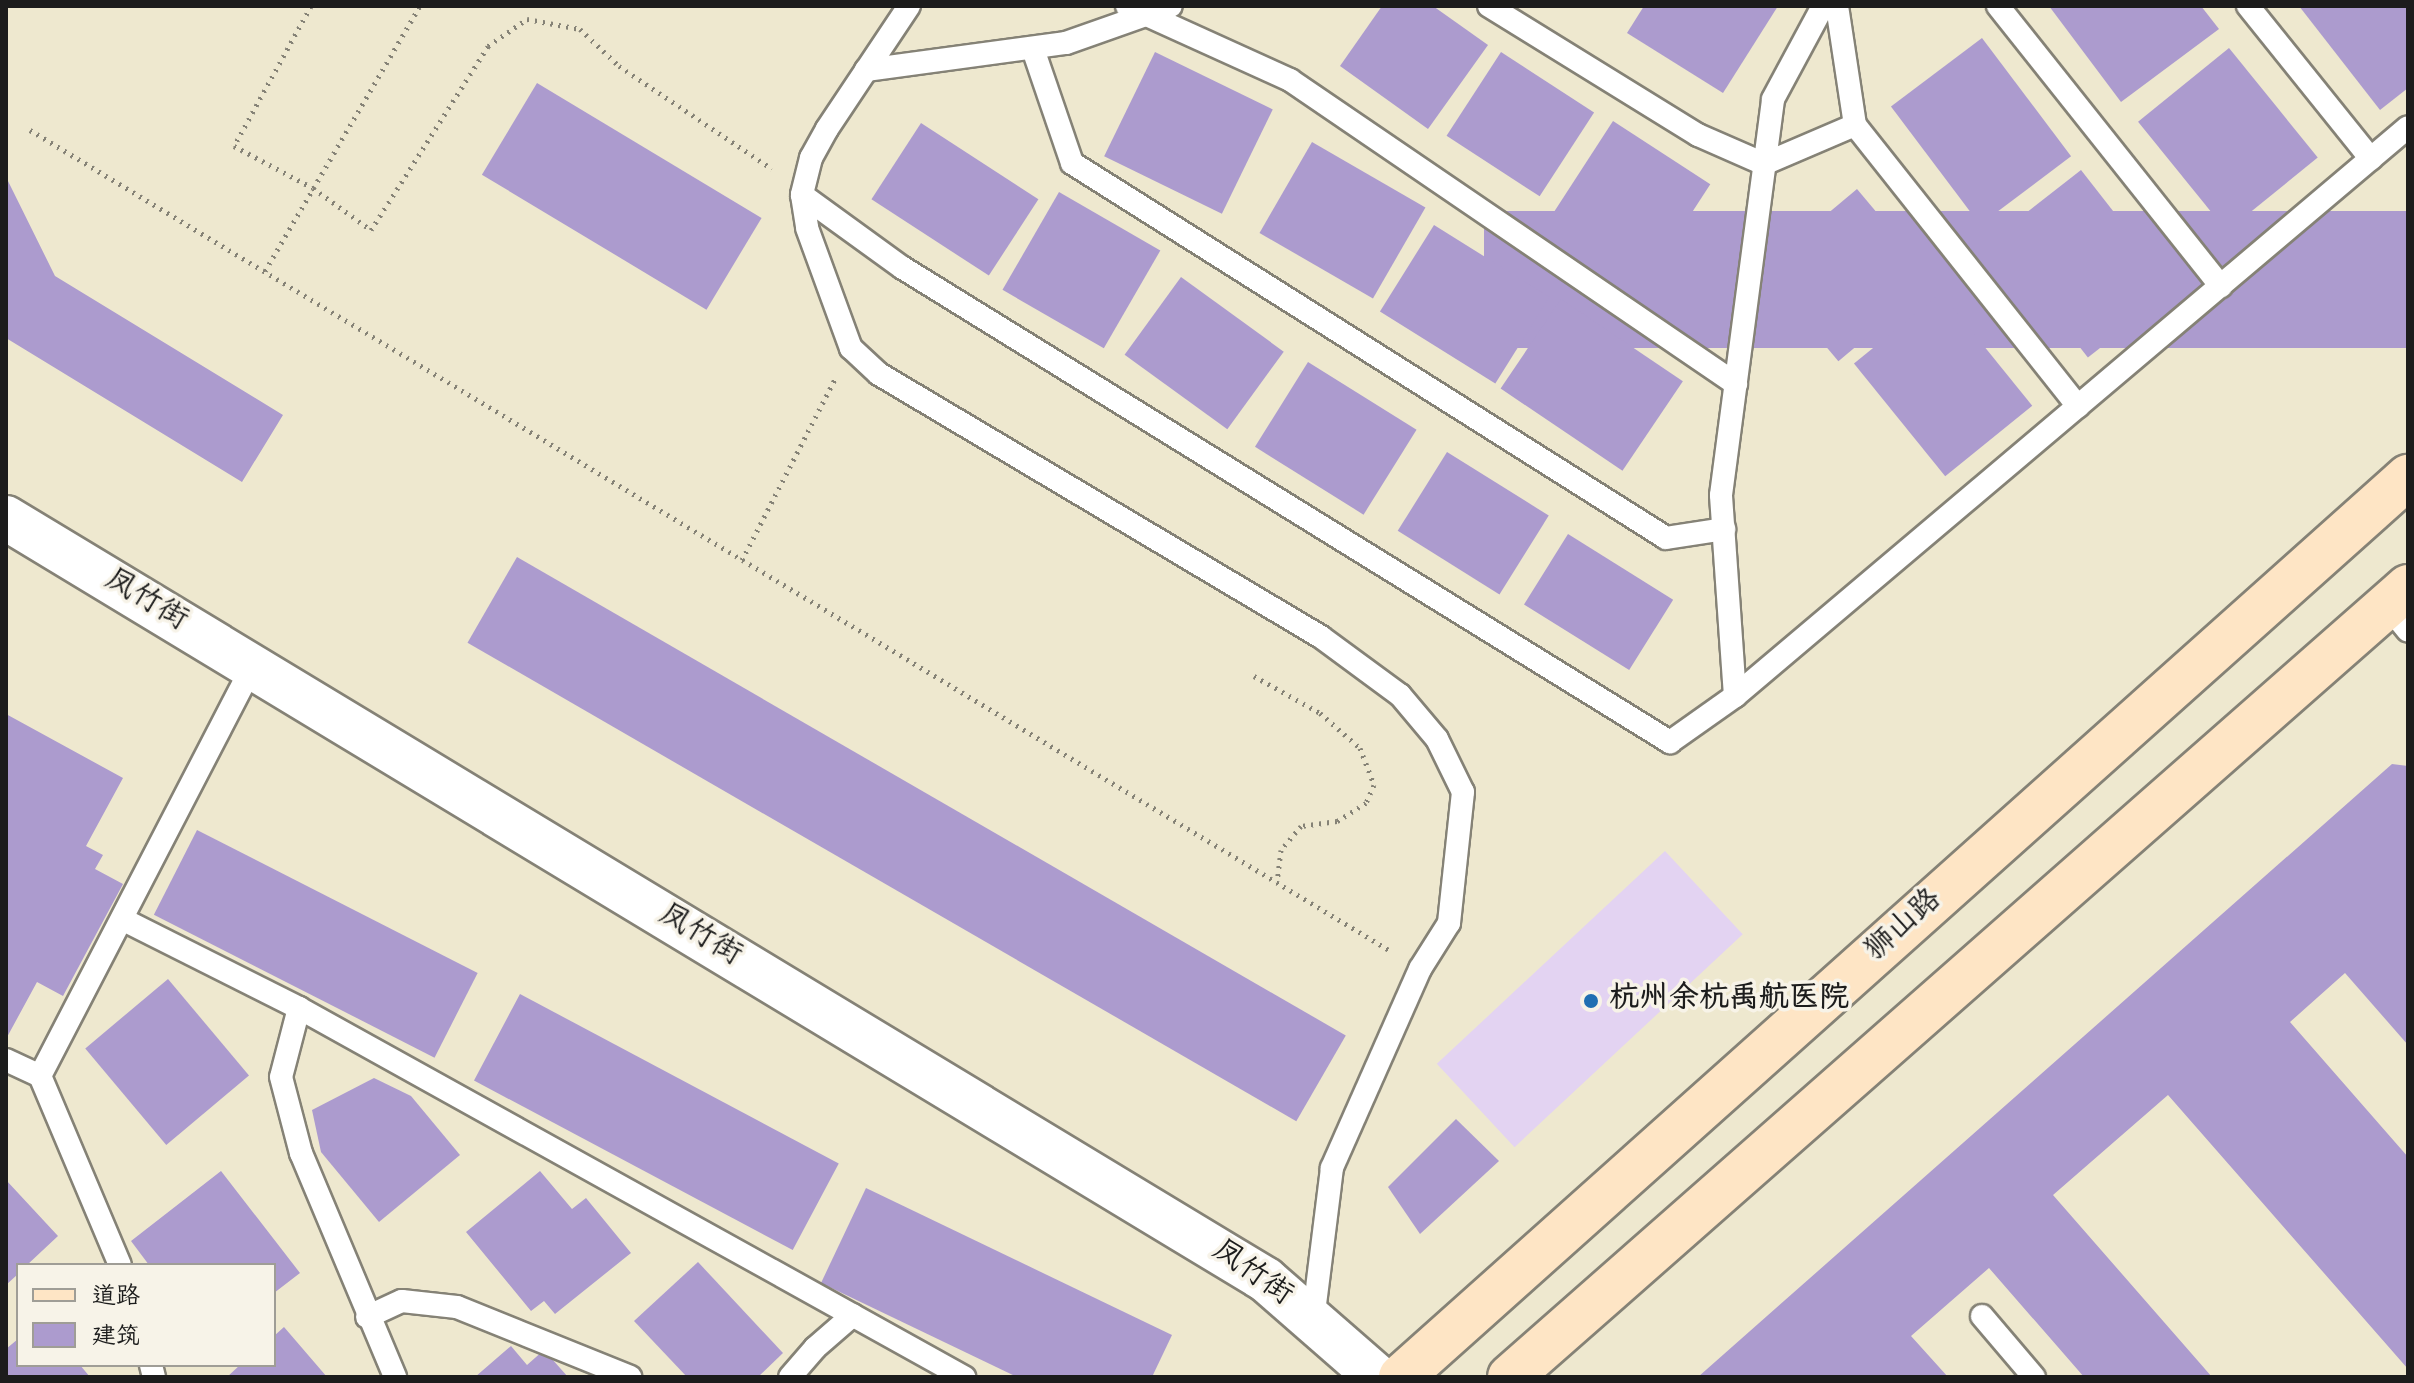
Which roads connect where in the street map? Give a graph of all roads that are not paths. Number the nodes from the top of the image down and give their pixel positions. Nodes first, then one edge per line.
1 (909, 6) edge
2 (1171, 6) edge
3 (1489, 6) edge
4 (1823, 6) edge
5 (1837, 6) edge
6 (1998, 6) edge
7 (2248, 6) edge
8 (1135, 11) edge
9 (1033, 49) junction
10 (866, 70) junction
11 (1855, 125) junction
12 (2408, 127) edge
13 (2371, 159) junction
14 (1764, 164) junction
15 (802, 195) junction
16 (2221, 286) junction
17 (1736, 384) junction
18 (2078, 406) junction
19 (2408, 477) edge
20 (6, 518) edge
21 (1724, 529) junction
22 (2401, 608) edge
23 (252, 667) junction
24 (1735, 696) junction
25 (122, 919) junction
26 (299, 1008) junction
27 (6, 1060) edge
28 (40, 1076) junction
29 (119, 1263) edge
30 (853, 1315) junction
31 (1982, 1316) dead end
32 (367, 1317) junction
33 (1313, 1321) junction
34 (395, 1377) edge
35 (630, 1377) edge
36 (790, 1377) edge
37 (964, 1377) edge
38 (1377, 1377) edge
39 (1401, 1377) edge
40 (1510, 1377) edge
41 (2034, 1377) edge

1 - 10 lane
2 - 8 lane
3 - 14 lane
4 - 14 lane
5 - 11 lane
6 - 16 lane
7 - 13 lane
8 - 9 lane
8 - 17 lane
9 - 10 lane
9 - 21 lane
10 - 15 lane
11 - 14 lane
11 - 18 lane
12 - 13 lane
13 - 16 lane
14 - 17 lane
15 - 24 lane
15 - 33 lane
16 - 18 lane
17 - 21 lane
18 - 24 lane
19 - 39 main road, 狮山路
20 - 23 street, 凤竹街
21 - 24 lane
22 - 40 main road
23 - 25 lane
23 - 33 street, 凤竹街
25 - 26 lane
25 - 28 lane
26 - 30 lane
26 - 32 lane
27 - 28 lane
28 - 29 lane
30 - 36 lane
30 - 37 lane
31 - 41 lane
32 - 34 lane
32 - 35 lane
33 - 38 street, 凤竹街

